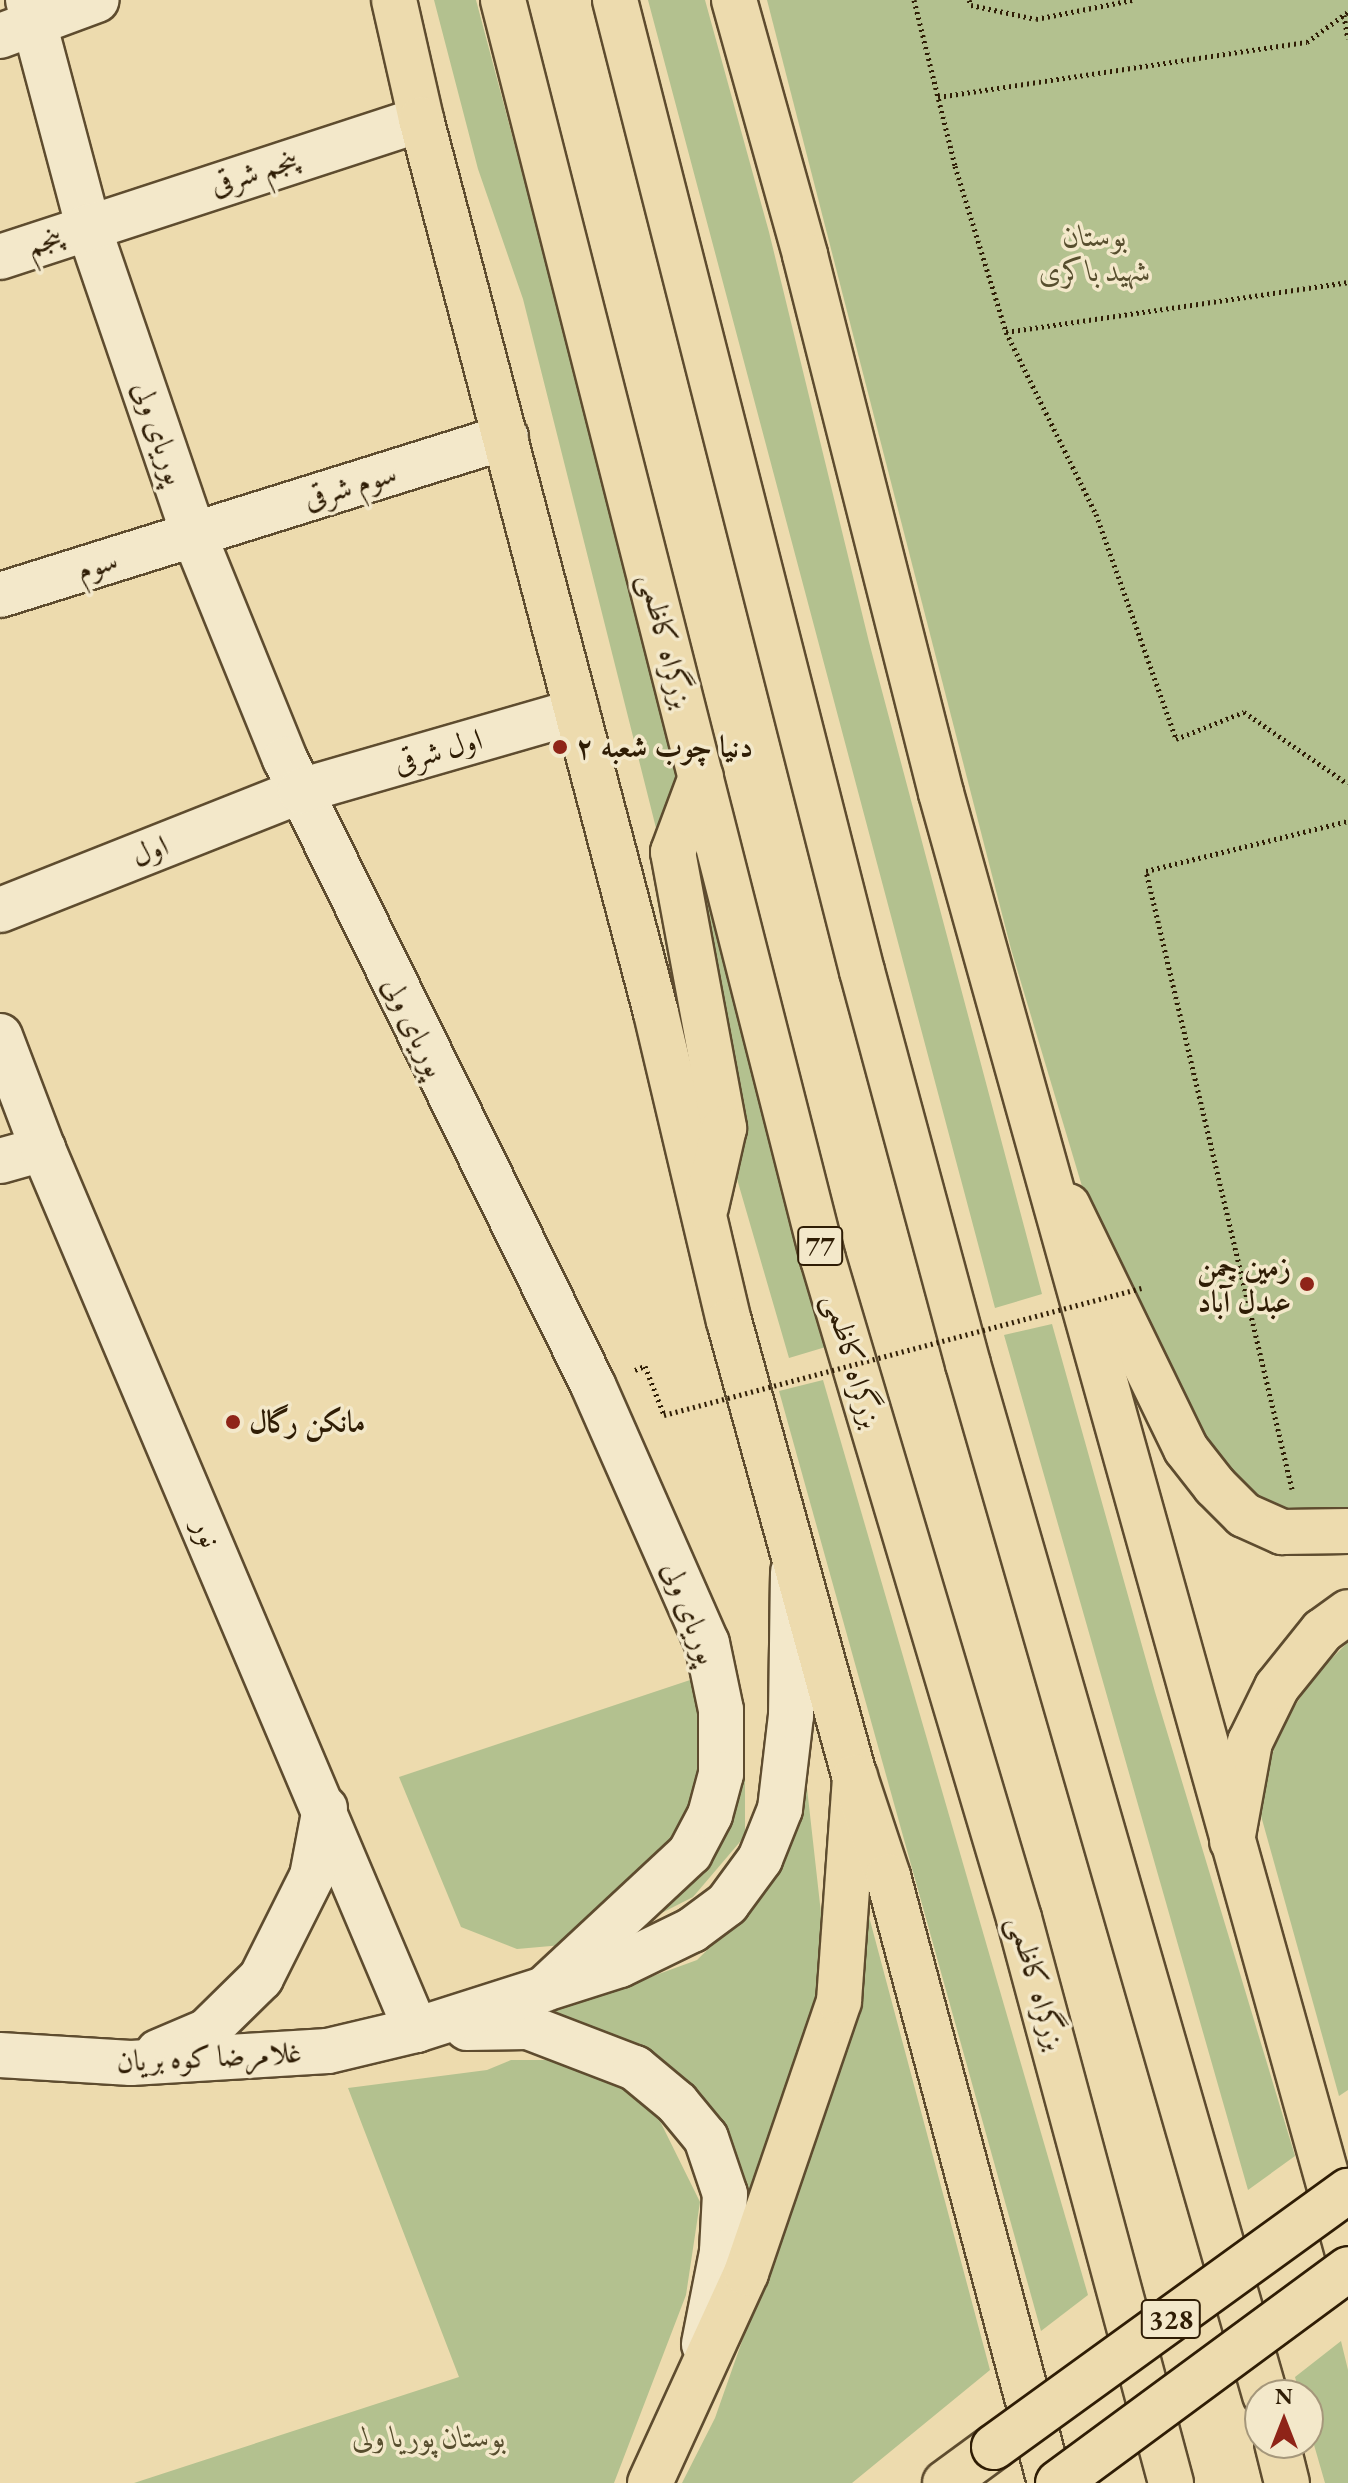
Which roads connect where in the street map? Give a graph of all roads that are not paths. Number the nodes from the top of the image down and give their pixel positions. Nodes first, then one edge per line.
1 (97, 0) edge
2 (394, 0) edge
3 (503, 0) edge
4 (615, 0) edge
5 (734, 0) edge
6 (21, 19) edge
7 (421, 119) junction
8 (88, 226) junction
9 (0, 257) edge
10 (506, 437) junction
11 (194, 535) junction
12 (0, 595) edge
13 (577, 711) junction
14 (701, 777) junction
15 (300, 791) junction
16 (0, 910) edge
17 (0, 1036) edge
18 (1037, 1143) junction
19 (43, 1149) junction
20 (0, 1161) edge
21 (704, 1215) junction
22 (1348, 1531) edge
23 (793, 1550) junction
24 (1348, 1612) edge
25 (855, 1777) junction
26 (325, 1808) junction
27 (1232, 1844) junction
28 (543, 1990) junction
29 (416, 2030) junction
30 (0, 2055) edge
31 (131, 2063) junction
32 (1348, 2191) edge
33 (1348, 2253) edge
34 (1348, 2269) edge
35 (700, 2364) junction
36 (1260, 2379) edge
37 (1281, 2459) edge
38 (650, 2483) edge
39 (945, 2483) edge
40 (1050, 2483) edge
41 (1058, 2483) edge
42 (1171, 2483) edge
43 (1287, 2483) edge

1 - 6 street
2 - 7 main road
3 - 14 main road, بزرگراه کاظمی / 77
4 - 36 main road
5 - 18 main road
6 - 8 street, پوریای ولی
7 - 8 street, پنجم شرقی
7 - 10 main road
8 - 9 street, پنجم
8 - 11 street, پوریای ولی
10 - 11 street, سوم شرقی
10 - 13 main road
11 - 12 street, سوم
11 - 15 street, پوریای ولی
13 - 15 street, اول شرقی
13 - 21 main road
14 - 21 main road
14 - 42 main road, بزرگراه کاظمی / 77
15 - 16 street, اول
15 - 28 street, پوریای ولی
17 - 19 street, نور
18 - 22 main road
18 - 27 main road
19 - 20 street
19 - 26 street, نور
21 - 23 main road
23 - 25 main road
23 - 28 street
24 - 27 main road
25 - 35 main road
25 - 40 main road
26 - 29 street, نور
26 - 31 street
27 - 33 main road
28 - 29 street
29 - 31 street, غلامرضا کوه بریان
29 - 35 street
30 - 31 street, غلامرضا کوه بریان
32 - 39 main road, 328, bridge
34 - 41 main road, 328, bridge
35 - 38 main road
37 - 43 main road

